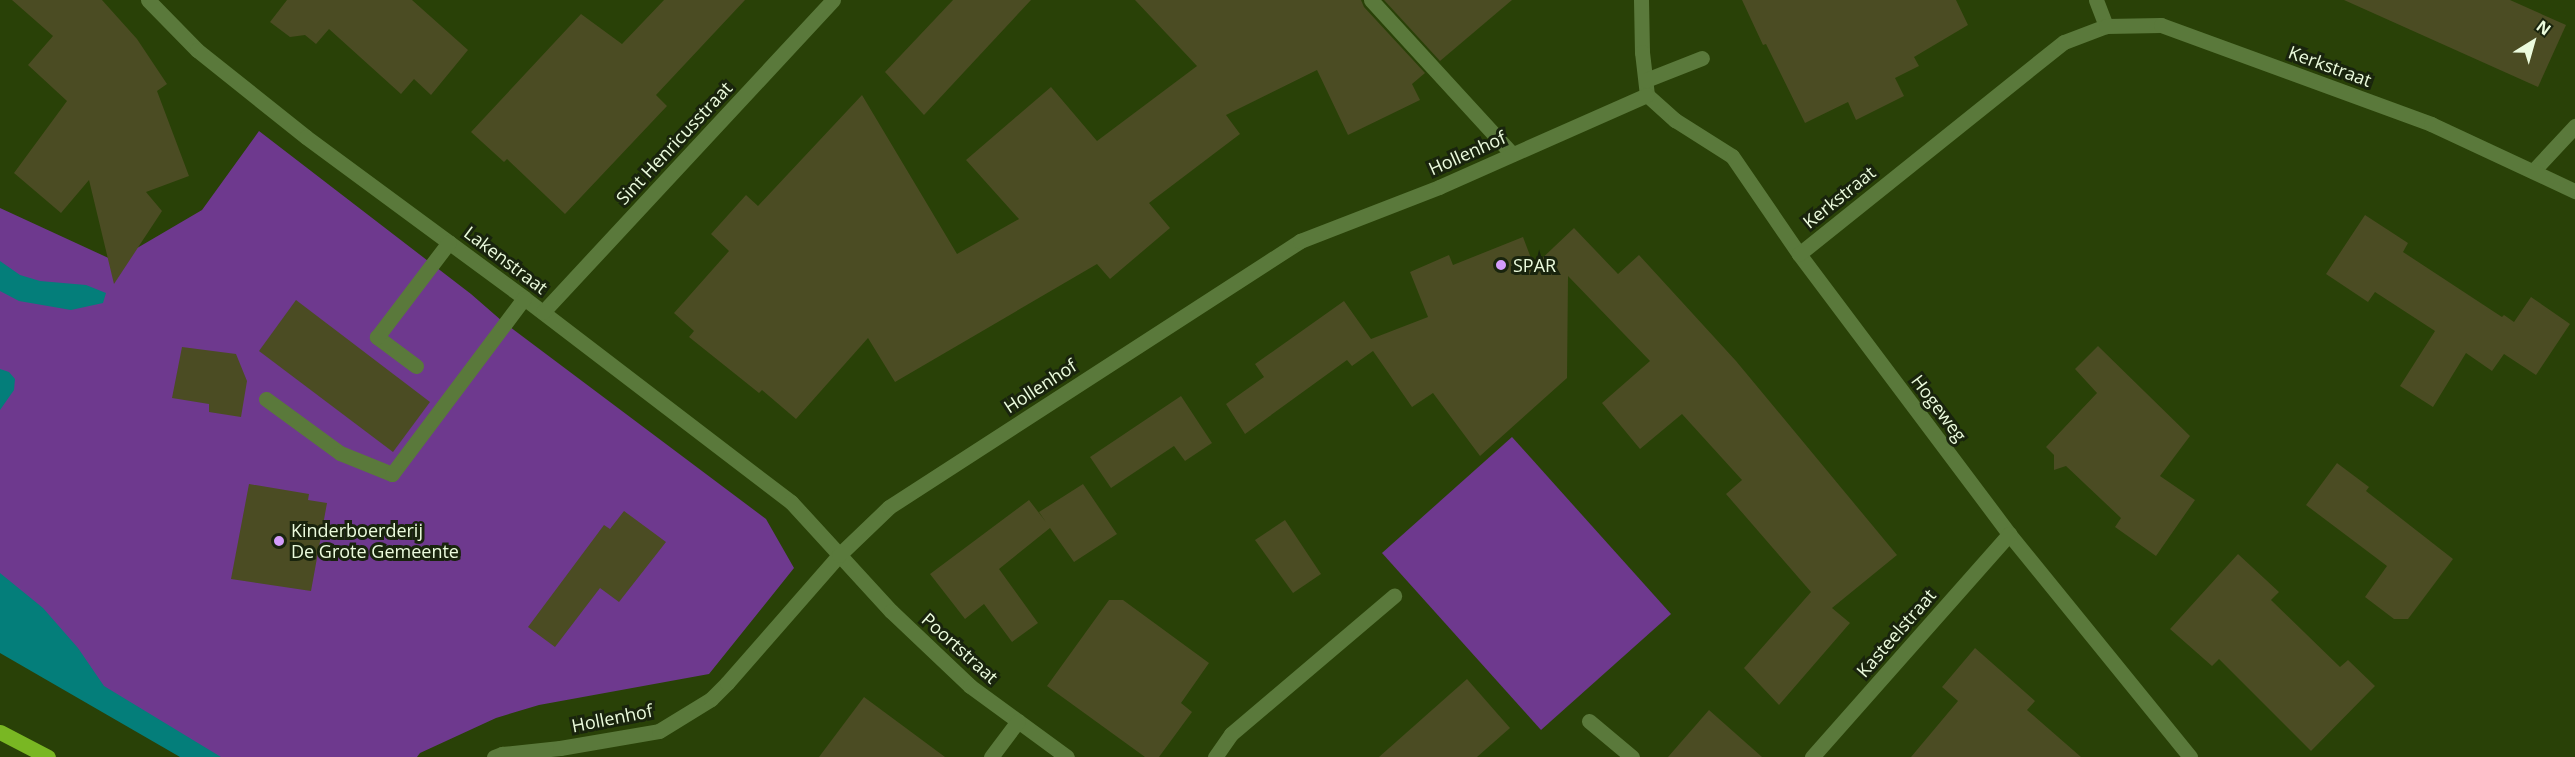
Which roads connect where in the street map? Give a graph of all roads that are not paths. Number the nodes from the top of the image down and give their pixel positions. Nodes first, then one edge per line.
1 (148, 0) edge
2 (833, 0) edge
3 (1371, 0) edge
4 (1641, 0) edge
5 (2096, 0) edge
6 (2106, 26) junction
7 (1702, 58) dead end
8 (1646, 88) junction
9 (2575, 126) edge
10 (1512, 154) junction
11 (2533, 171) junction
12 (2575, 192) edge
13 (449, 242) junction
14 (1799, 254) junction
15 (524, 298) junction
16 (543, 312) junction
17 (416, 366) dead end
18 (266, 399) dead end
19 (2009, 534) junction
20 (839, 555) junction
21 (1394, 596) dead end
22 (1018, 721) junction
23 (1589, 721) dead end
24 (0, 732) edge
25 (45, 756) edge
26 (500, 756) edge
27 (991, 757) edge
28 (1067, 757) edge
29 (1215, 757) edge
30 (1632, 757) edge
31 (1812, 757) edge
32 (2190, 757) edge

1 - 13 street, Lakenstraat
2 - 16 street, Sint Henricusstraat
3 - 10 street
4 - 8 street
5 - 6 street
6 - 11 street, Kerkstraat
6 - 14 street, Kerkstraat
7 - 8 street, Hollenhof
8 - 10 street, Hollenhof
8 - 14 street, Hogeweg
9 - 11 street
10 - 20 street, Hollenhof
11 - 12 street, Kerkstraat
13 - 15 street, Lakenstraat
13 - 17 street
14 - 19 street, Hogeweg
15 - 16 street, Lakenstraat
15 - 18 street
16 - 20 street, Lakenstraat
19 - 31 street, Kasteelstraat
19 - 32 street, Hogeweg
20 - 22 street, Poortstraat
20 - 26 street, Hollenhof
21 - 29 street
22 - 27 street
22 - 28 street, Poortstraat
23 - 30 street
24 - 25 main road

